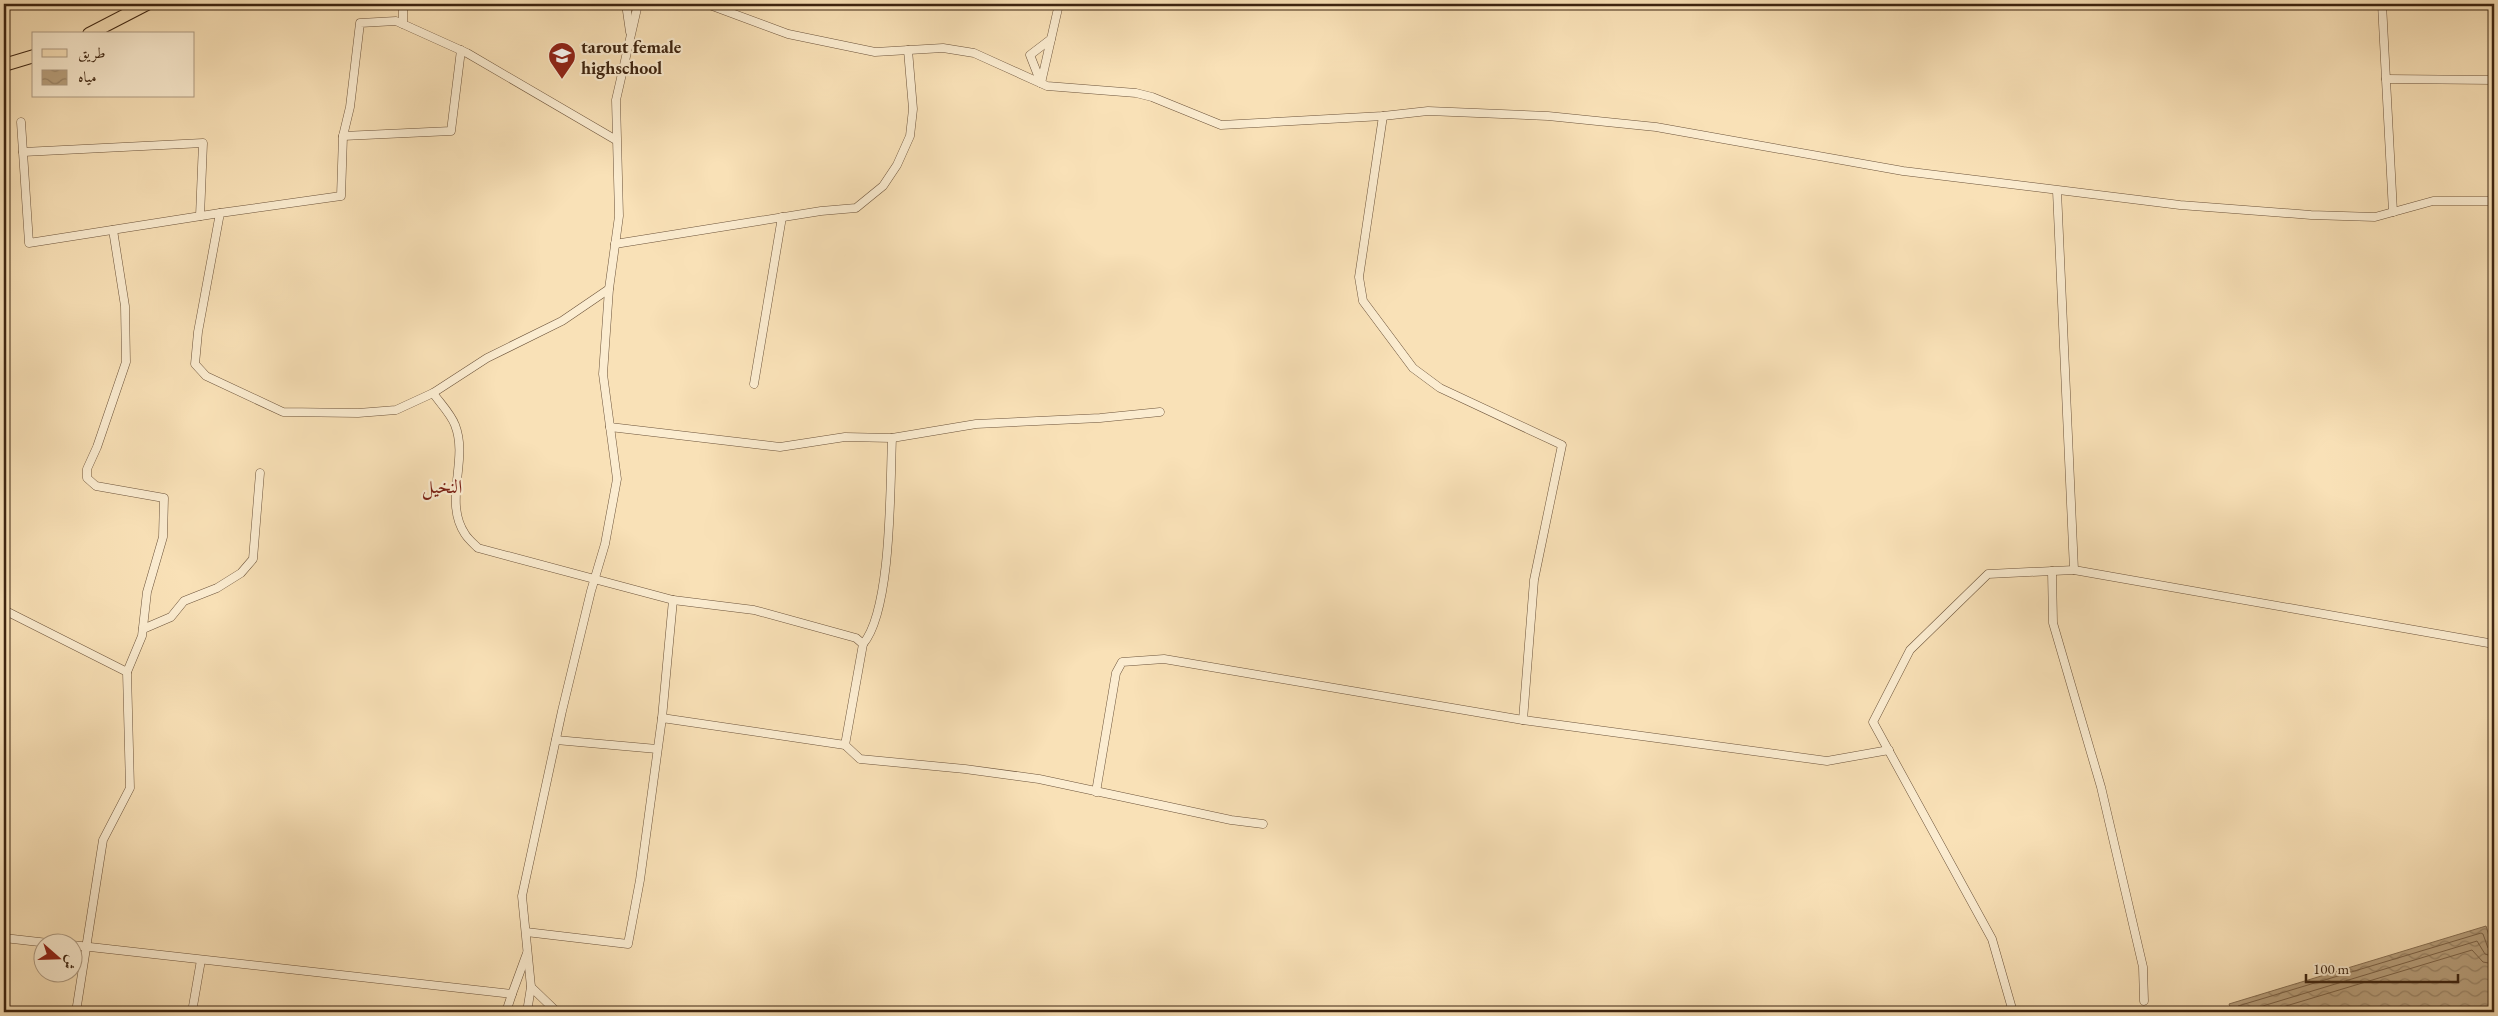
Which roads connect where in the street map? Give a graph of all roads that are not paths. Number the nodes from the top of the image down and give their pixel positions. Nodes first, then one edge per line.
1 (147, 4) edge
2 (404, 4) edge
3 (626, 4) edge
4 (638, 4) edge
5 (708, 4) edge
6 (1059, 4) edge
7 (2382, 4) edge
8 (403, 24) junction
9 (93, 32) edge
10 (630, 36) junction
11 (1051, 39) junction
12 (461, 50) junction
13 (908, 50) junction
14 (32, 57) edge
15 (4, 65) edge
16 (2386, 79) junction
17 (2494, 80) edge
18 (1041, 83) junction
19 (1383, 116) junction
20 (21, 122) dead end
21 (343, 136) junction
22 (616, 140) junction
23 (23, 152) junction
24 (2057, 190) junction
25 (2494, 201) edge
26 (2393, 212) junction
27 (220, 213) junction
28 (200, 216) junction
29 (782, 217) junction
30 (113, 230) junction
31 (615, 244) junction
32 (609, 289) junction
33 (754, 384) dead end
34 (433, 393) junction
35 (1160, 412) dead end
36 (610, 427) junction
37 (892, 438) junction
38 (260, 473) dead end
39 (2074, 570) junction
40 (2052, 572) junction
41 (595, 578) junction
42 (673, 600) junction
43 (4, 610) edge
44 (143, 629) junction
45 (863, 644) junction
46 (2494, 644) edge
47 (127, 672) junction
48 (662, 718) junction
49 (1523, 720) junction
50 (556, 740) junction
51 (845, 745) junction
52 (657, 749) junction
53 (1889, 750) junction
54 (1096, 792) junction
55 (1263, 824) dead end
56 (526, 932) junction
57 (4, 938) edge
58 (32, 941) edge
59 (82, 947) edge
60 (85, 947) junction
61 (528, 951) junction
62 (201, 960) junction
63 (531, 987) junction
64 (512, 994) junction
65 (2144, 1000) dead end
66 (76, 1012) edge
67 (192, 1012) edge
68 (506, 1012) edge
69 (527, 1012) edge
70 (558, 1012) edge
71 (2013, 1012) edge

1 - 9 main road
2 - 8 street
3 - 10 street
4 - 10 street
5 - 13 street
6 - 11 street
7 - 16 street
8 - 12 street
8 - 21 street
10 - 22 street
11 - 18 street
11 - 18 street
12 - 21 street
12 - 22 street
13 - 18 street
13 - 29 street
14 - 15 main road
16 - 17 street
16 - 26 street
18 - 19 street
19 - 24 street
19 - 49 street
20 - 23 street
21 - 27 street
22 - 31 street
23 - 28 street
23 - 30 street
24 - 26 street
24 - 39 street
25 - 26 street
27 - 28 street
27 - 34 street
28 - 30 street
29 - 31 street
29 - 33 street
30 - 44 street
31 - 32 street
32 - 34 street
32 - 36 street
34 - 41 street
35 - 37 street
36 - 37 street
36 - 41 street
37 - 45 street
38 - 44 street
39 - 40 street
39 - 46 street
40 - 53 street
40 - 65 street
41 - 42 street
41 - 50 street
42 - 45 street
42 - 48 street
43 - 47 street
44 - 47 street
45 - 51 street
47 - 60 street
48 - 51 street
48 - 52 street
49 - 53 street
49 - 54 street
50 - 52 street
50 - 56 street
51 - 54 street
52 - 56 street
53 - 71 street
54 - 55 street
56 - 61 street
57 - 58 street
59 - 60 street
60 - 62 street
60 - 66 street
61 - 63 street
61 - 64 street
62 - 64 street
62 - 67 street
63 - 69 street
63 - 70 street
64 - 68 street

